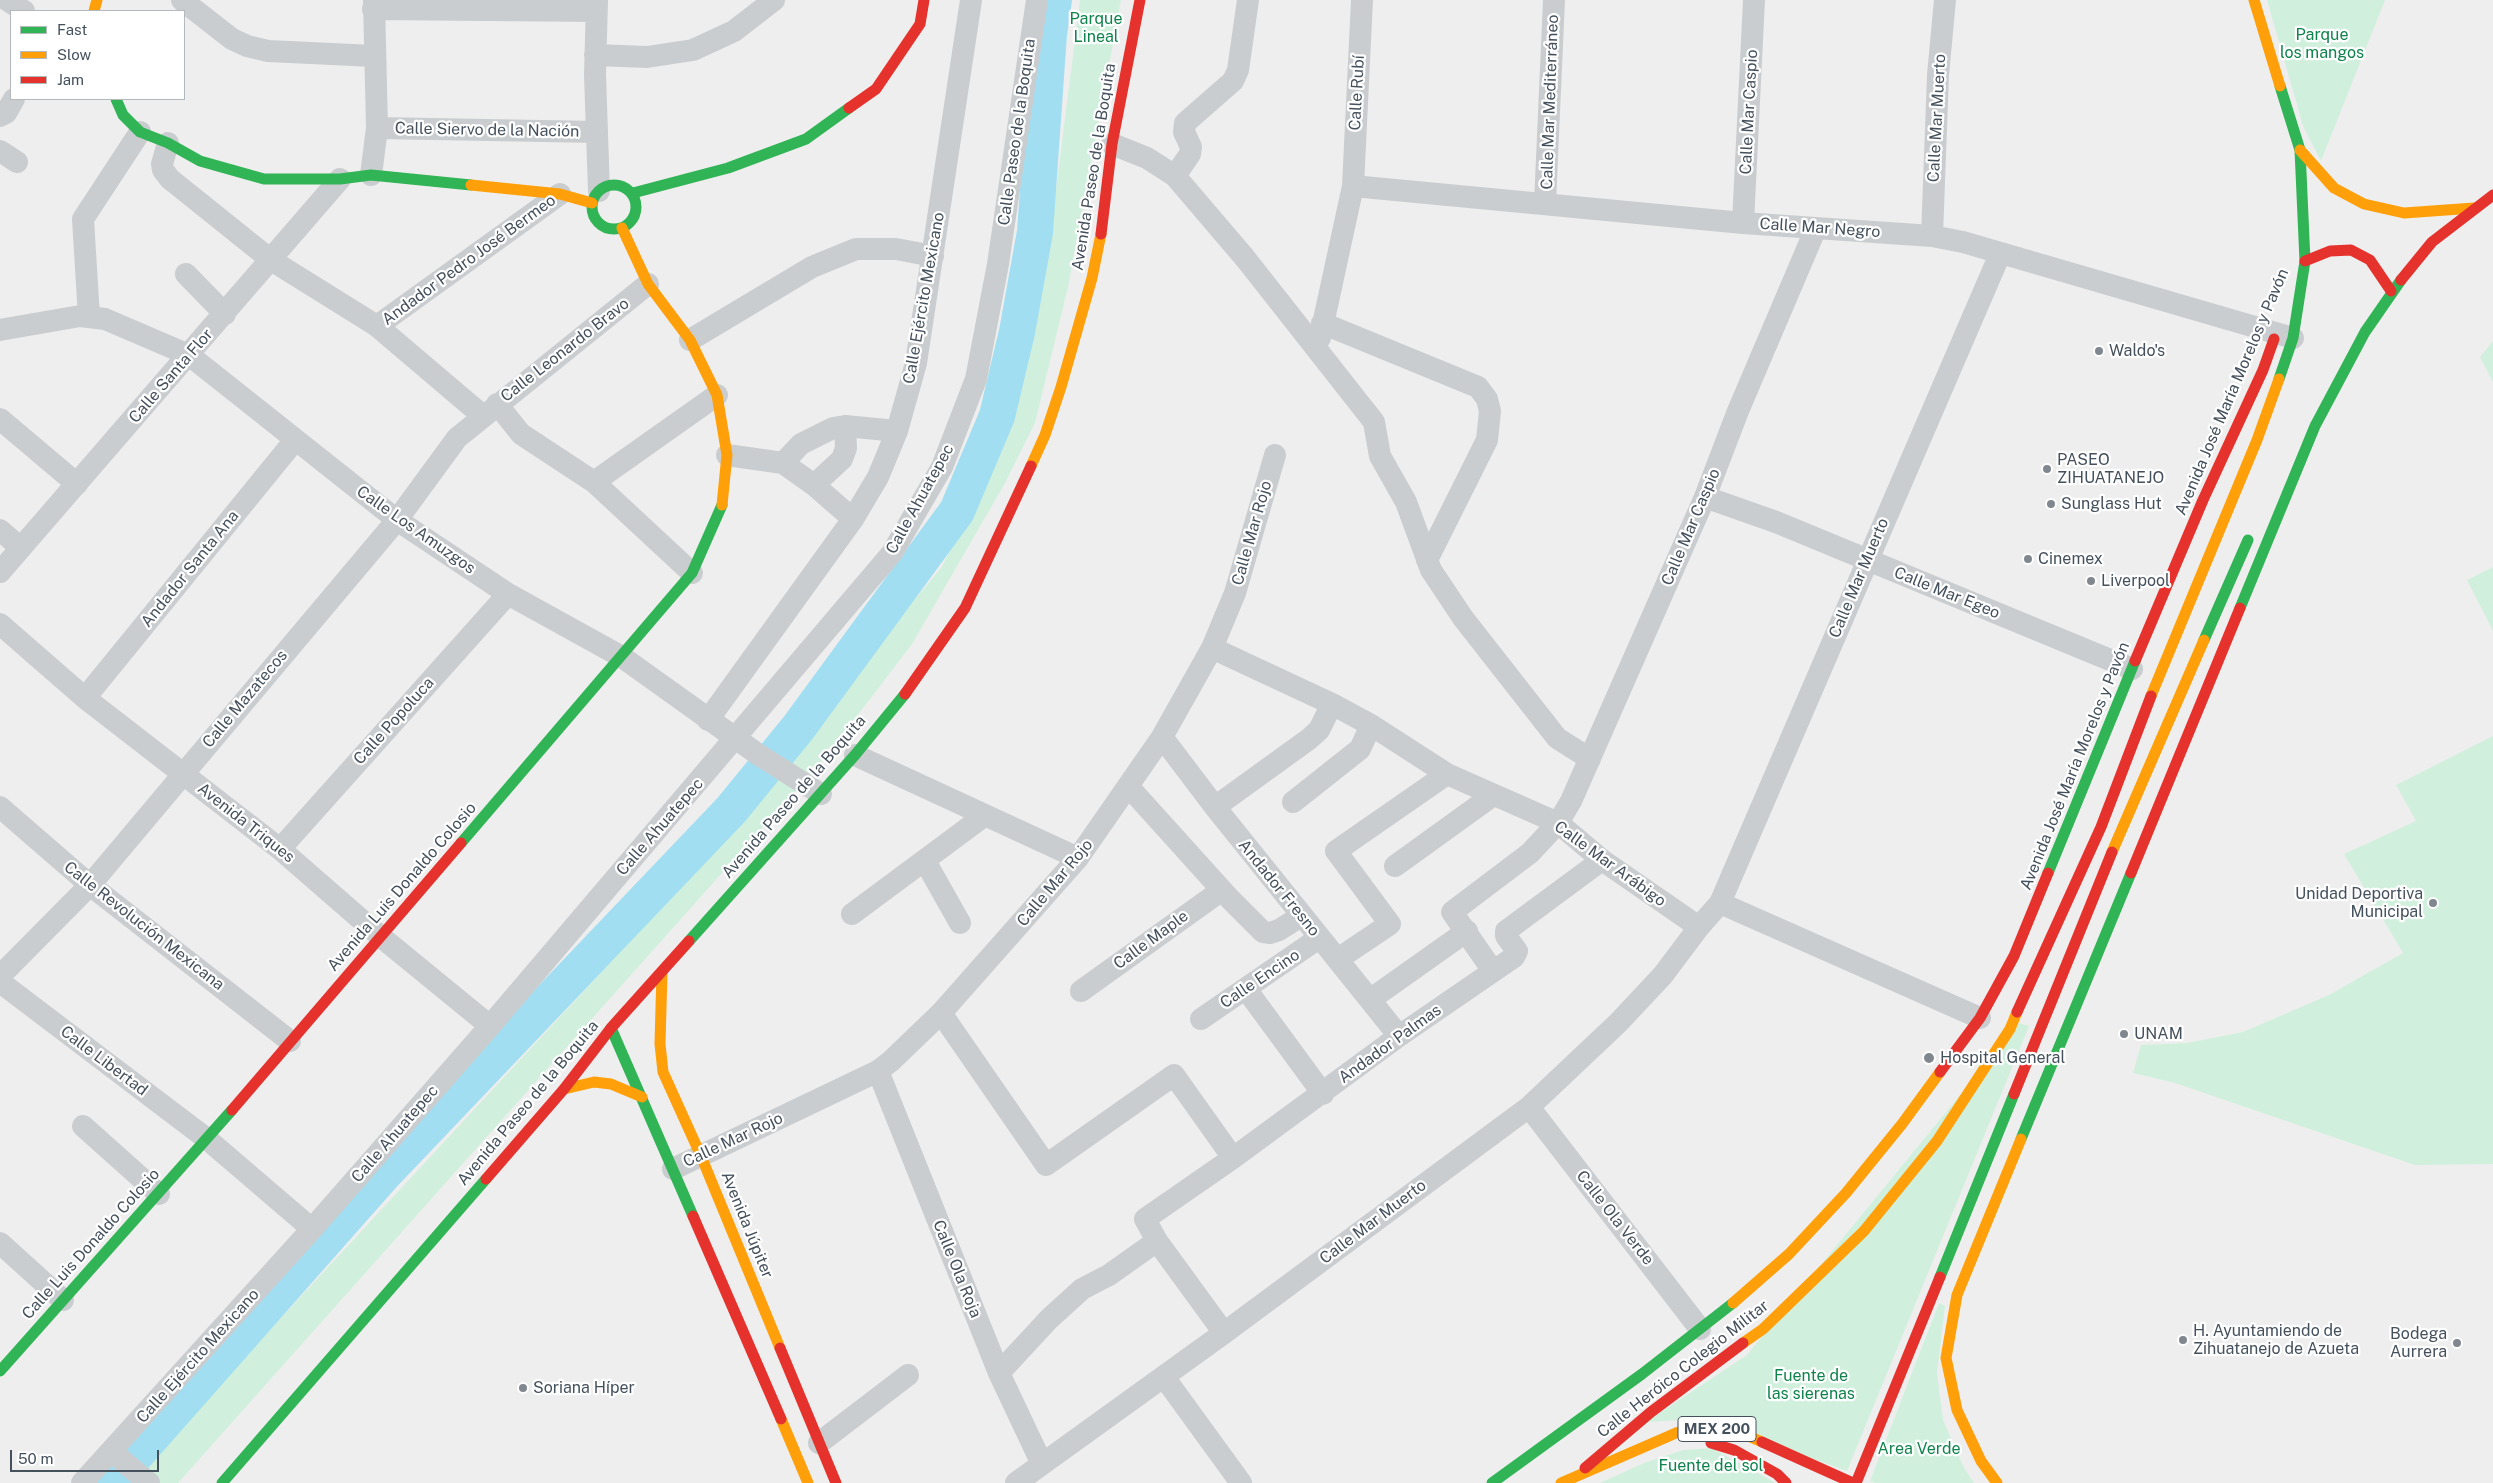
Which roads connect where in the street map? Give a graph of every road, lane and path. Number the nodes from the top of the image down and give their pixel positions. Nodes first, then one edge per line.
1 (7, 0) edge
2 (182, 0) edge
3 (774, 0) edge
4 (924, 0) edge
5 (971, 0) edge
6 (1037, 0) edge
7 (1140, 0) edge
8 (1248, 0) edge
9 (1362, 0) edge
10 (1554, 0) edge
11 (1754, 0) edge
12 (1945, 0) edge
13 (2254, 0) edge
14 (374, 4) edge
15 (597, 6) edge
16 (22, 10) edge
17 (595, 55) junction
18 (374, 56) junction
19 (13, 100) edge
20 (116, 100) edge
21 (0, 116) edge
22 (377, 128) junction
23 (140, 132) junction
24 (597, 132) junction
25 (168, 143) junction
26 (1112, 144) junction
27 (2300, 150) junction
28 (371, 175) junction
29 (1175, 176) junction
30 (340, 179) junction
31 (1353, 186) junction
32 (633, 193) junction
33 (560, 194) junction
34 (2493, 195) edge
35 (595, 197) junction
36 (1545, 203) junction
37 (2474, 208) junction
38 (1743, 223) junction
39 (622, 228) junction
40 (1816, 228) junction
41 (1932, 236) junction
42 (2000, 254) junction
43 (933, 256) junction
44 (271, 260) junction
45 (2306, 261) junction
46 (998, 264) joint
47 (186, 274) dead end
48 (648, 284) junction
49 (2391, 291) junction
50 (2287, 307) dead end
51 (225, 314) junction
52 (89, 317) junction
53 (1322, 324) junction
54 (377, 326) junction
55 (0, 330) edge
56 (2283, 332) junction
57 (2365, 332) junction
58 (690, 340) junction
59 (1317, 352) junction
60 (189, 354) junction
61 (2336, 360) dead end
62 (717, 395) junction
63 (490, 410) junction
64 (0, 419) edge
65 (845, 426) junction
66 (897, 431) junction
67 (295, 440) junction
68 (1275, 455) dead end
69 (727, 456) junction
70 (783, 463) junction
71 (594, 482) junction
72 (77, 484) junction
73 (814, 485) junction
74 (1705, 497) junction
75 (852, 519) junction
76 (398, 520) junction
77 (2254, 528) dead end
78 (0, 530) edge
79 (20, 548) junction
80 (1427, 560) junction
81 (1866, 560) junction
82 (0, 572) edge
83 (692, 572) junction
84 (508, 594) junction
85 (0, 624) edge
86 (1212, 648) junction
87 (622, 657) junction
88 (2132, 670) junction
89 (85, 698) junction
90 (1332, 704) junction
91 (708, 720) junction
92 (1371, 725) junction
93 (1162, 737) junction
94 (736, 738) junction
95 (855, 756) junction
96 (1587, 765) junction
97 (182, 773) junction
98 (1446, 774) junction
99 (1128, 786) junction
100 (821, 794) junction
101 (1492, 796) junction
102 (1293, 802) dead end
103 (0, 807) edge
104 (1215, 807) junction
105 (984, 816) junction
106 (2070, 818) junction
107 (1558, 823) junction
108 (2101, 827) junction
109 (280, 849) junction
110 (1078, 858) junction
111 (1602, 860) junction
112 (925, 861) junction
113 (1395, 866) dead end
114 (90, 885) junction
115 (1222, 890) junction
116 (1720, 903) junction
117 (852, 914) dead end
118 (1302, 916) junction
119 (960, 923) dead end
120 (1699, 927) junction
121 (1466, 931) junction
122 (380, 936) junction
123 (1319, 938) junction
124 (1338, 959) junction
125 (1493, 971) junction
126 (662, 972) junction
127 (0, 976) edge
128 (0, 982) edge
129 (1246, 989) junction
130 (1081, 991) dead end
131 (1371, 999) junction
132 (941, 1013) junction
133 (1980, 1018) junction
134 (1201, 1019) dead end
135 (490, 1026) junction
136 (611, 1028) junction
137 (2010, 1029) joint
138 (2041, 1029) junction
139 (1399, 1036) junction
140 (2064, 1036) junction
141 (290, 1041) junction
142 (878, 1071) junction
143 (564, 1089) junction
144 (1323, 1094) junction
145 (642, 1097) junction
146 (1529, 1107) junction
147 (83, 1126) dead end
148 (207, 1139) junction
149 (701, 1156) junction
150 (1234, 1158) junction
151 (673, 1168) junction
152 (158, 1194) junction
153 (312, 1229) junction
154 (1157, 1241) junction
155 (0, 1242) edge
156 (63, 1300) junction
157 (1700, 1329) junction
158 (1224, 1334) junction
159 (0, 1371) edge
160 (999, 1373) junction
161 (908, 1375) dead end
162 (1164, 1377) junction
163 (1676, 1433) junction
164 (819, 1443) junction
165 (116, 1455) junction
166 (1042, 1464) junction
167 (1578, 1474) junction
168 (82, 1483) edge
169 (149, 1483) edge
170 (222, 1483) edge
171 (808, 1483) edge
172 (836, 1483) edge
173 (1016, 1483) edge
174 (1241, 1483) edge
175 (1492, 1483) edge
176 (1561, 1483) edge
177 (1567, 1483) edge
178 (1786, 1483) edge
179 (1855, 1483) edge
180 (1997, 1483) edge

1 - 16 street
2 - 18 street
3 - 17 street
4 - 32 main road
5 - 43 street, Calle Ejército Mexicano
6 - 46 street, Calle Paseo de la Boquita
7 - 26 main road, Avenida Paseo de la Boquita
8 - 29 street
9 - 31 street, Calle Rubí
10 - 36 street, Calle Mar Mediterráneo
11 - 38 street, Calle Mar Caspio
12 - 41 street, Calle Mar Muerto
13 - 27 main road
14 - 15 street
14 - 18 street
15 - 17 street
17 - 24 street
18 - 22 street
19 - 21 street
20 - 23 main road
22 - 24 street, Calle Siervo de la Nación
22 - 28 street
23 - 25 main road
23 - 52 street
24 - 35 street
25 - 30 main road
25 - 44 street
26 - 29 street
26 - 95 main road, Avenida Paseo de la Boquita
27 - 37 main road
27 - 45 main road
28 - 30 main road
28 - 33 main road
29 - 59 street
30 - 44 street, Calle Santa Flor
31 - 36 street, Calle Mar Negro
31 - 53 street
32 - 35 main road
32 - 39 main road
33 - 35 main road
33 - 54 street, Andador Pedro José Bermeo
34 - 37 main road
35 - 39 main road
36 - 38 street, Calle Mar Negro
37 - 49 main road
38 - 40 street, Calle Mar Negro
39 - 48 main road, Avenida Luis Donaldo Colosio
40 - 41 street, Calle Mar Negro
40 - 74 street, Calle Mar Caspio
41 - 42 street, Calle Mar Negro
42 - 56 street, Calle Mar Negro
42 - 81 street, Calle Mar Muerto
43 - 58 street
43 - 66 street, Calle Ejército Mexicano
44 - 51 street, Calle Santa Flor
44 - 54 street
45 - 49 main road
45 - 50 main road, Avenida José María Morelos y Pavón
45 - 56 main road, Avenida José María Morelos y Pavón
46 - 94 street, Calle Ahuatepec
47 - 51 street
48 - 58 main road, Avenida Luis Donaldo Colosio
48 - 63 street, Calle Leonardo Bravo
49 - 57 main road
51 - 60 street, Calle Santa Flor
52 - 55 street, Calle Los Amuzgos
52 - 60 street, Calle Los Amuzgos
53 - 59 street
53 - 80 street
54 - 63 street
56 - 88 main road, Avenida José María Morelos y Pavón
56 - 108 main road, Avenida José María Morelos y Pavón
57 - 61 main road
57 - 140 main road
58 - 62 main road, Avenida Luis Donaldo Colosio
59 - 80 street
60 - 67 street, Calle Los Amuzgos
60 - 72 street, Calle Santa Flor
62 - 69 main road, Avenida Luis Donaldo Colosio
62 - 71 street
63 - 71 street
63 - 76 street, Calle Mazatecos
64 - 72 street
65 - 66 street
65 - 70 street
65 - 73 street
66 - 75 street, Calle Ejército Mexicano
67 - 76 street, Calle Los Amuzgos
67 - 89 street, Andador Santa Ana
68 - 86 street, Calle Mar Rojo
69 - 70 street
69 - 83 main road, Avenida Luis Donaldo Colosio
70 - 73 street
71 - 83 street
72 - 79 street, Calle Santa Flor
73 - 75 street
74 - 81 street, Calle Mar Egeo
74 - 96 street, Calle Mar Caspio
75 - 91 street, Calle Ejército Mexicano
76 - 84 street, Calle Los Amuzgos
76 - 97 street, Calle Mazatecos
77 - 138 main road
78 - 79 street
79 - 82 street, Calle Santa Flor
80 - 96 street
81 - 88 street, Calle Mar Egeo
81 - 116 street, Calle Mar Muerto
83 - 87 main road, Avenida Luis Donaldo Colosio
84 - 87 street, Calle Los Amuzgos
84 - 109 street, Calle Popoluca
85 - 89 street, Avenida Triques
86 - 90 street, Calle Mar Arábigo
86 - 93 street, Calle Mar Rojo
87 - 91 street, Calle Los Amuzgos
87 - 122 main road, Avenida Luis Donaldo Colosio
88 - 106 main road, Avenida José María Morelos y Pavón
89 - 97 street, Avenida Triques
90 - 92 street, Calle Mar Arábigo
90 - 104 street
91 - 94 street, Calle Los Amuzgos
92 - 98 street, Calle Mar Arábigo
92 - 102 street
93 - 99 street, Calle Mar Rojo
93 - 104 street, Andador Fresno
94 - 100 street, Calle Los Amuzgos
94 - 135 street, Calle Ahuatepec
95 - 100 main road, Avenida Paseo de la Boquita
95 - 105 street
96 - 107 street, Calle Mar Caspio
97 - 109 street, Avenida Triques
97 - 114 street, Calle Mazatecos
98 - 101 street, Calle Mar Arábigo
98 - 124 street
99 - 110 street, Calle Mar Rojo
99 - 115 street
100 - 126 main road, Avenida Paseo de la Boquita
101 - 107 street, Calle Mar Arábigo
101 - 113 street
103 - 114 street, Calle Revolución Mexicana
104 - 118 street, Andador Fresno
105 - 110 street
105 - 112 street
106 - 108 main road
106 - 133 main road, Avenida José María Morelos y Pavón
107 - 111 street, Calle Mar Arábigo
107 - 121 street
108 - 137 main road, Avenida José María Morelos y Pavón
109 - 122 street, Avenida Triques
110 - 132 street, Calle Mar Rojo
111 - 120 street, Calle Mar Arábigo
111 - 125 street, Andador Palmas
112 - 117 street
112 - 119 street
114 - 127 street, Calle Mazatecos
114 - 141 street, Calle Revolución Mexicana
115 - 118 street
115 - 130 street, Calle Maple
116 - 120 street
116 - 133 street
118 - 123 street, Andador Fresno
120 - 146 street, Calle Mar Muerto
121 - 125 street
121 - 131 street
122 - 135 street, Avenida Triques
122 - 141 main road, Avenida Luis Donaldo Colosio
123 - 124 street, Andador Fresno
123 - 129 street, Calle Encino
124 - 131 street, Andador Fresno
125 - 139 street, Andador Palmas
126 - 136 main road, Avenida Paseo de la Boquita
126 - 149 main road, Avenida Júpiter
128 - 148 street, Calle Libertad
129 - 134 street, Calle Encino
129 - 144 street
131 - 139 street, Andador Fresno
132 - 142 street, Calle Mar Rojo
132 - 150 street
133 - 157 main road, Avenida José María Morelos y Pavón
135 - 153 street, Calle Ahuatepec
136 - 143 main road, Avenida Paseo de la Boquita
136 - 145 main road
137 - 167 main road, Calle Heróico Colegio Militar
138 - 140 main road
138 - 179 main road
139 - 144 street, Andador Palmas
140 - 180 main road
141 - 148 main road, Avenida Luis Donaldo Colosio
142 - 149 street, Calle Mar Rojo
142 - 160 street, Calle Ola Roja
143 - 145 main road
143 - 170 main road, Avenida Paseo de la Boquita
144 - 150 street, Andador Palmas
145 - 151 main road
146 - 157 street, Calle Ola Verde
146 - 158 street, Calle Mar Muerto
147 - 152 street
148 - 152 main road, Calle Luis Donaldo Colosio
148 - 153 street
149 - 151 street, Calle Mar Rojo
149 - 164 main road, Avenida Júpiter
150 - 154 street, Andador Palmas
151 - 171 main road
152 - 156 main road, Calle Luis Donaldo Colosio
153 - 165 street, Calle Ejército Mexicano
154 - 158 street
154 - 160 street
155 - 156 street
156 - 159 main road, Calle Luis Donaldo Colosio
157 - 175 main road, Avenida José María Morelos y Pavón
158 - 162 street, Calle Mar Muerto
160 - 166 street, Calle Ola Roja
161 - 164 street
162 - 166 street, Calle Mar Muerto
162 - 174 street
163 - 167 main road, MEX 200
163 - 178 main road
163 - 179 main road, MEX 200
164 - 172 main road, Avenida Júpiter
165 - 168 street, Calle Ejército Mexicano
165 - 169 street
166 - 173 street, Calle Mar Muerto
167 - 176 main road, MEX 200
167 - 177 main road

